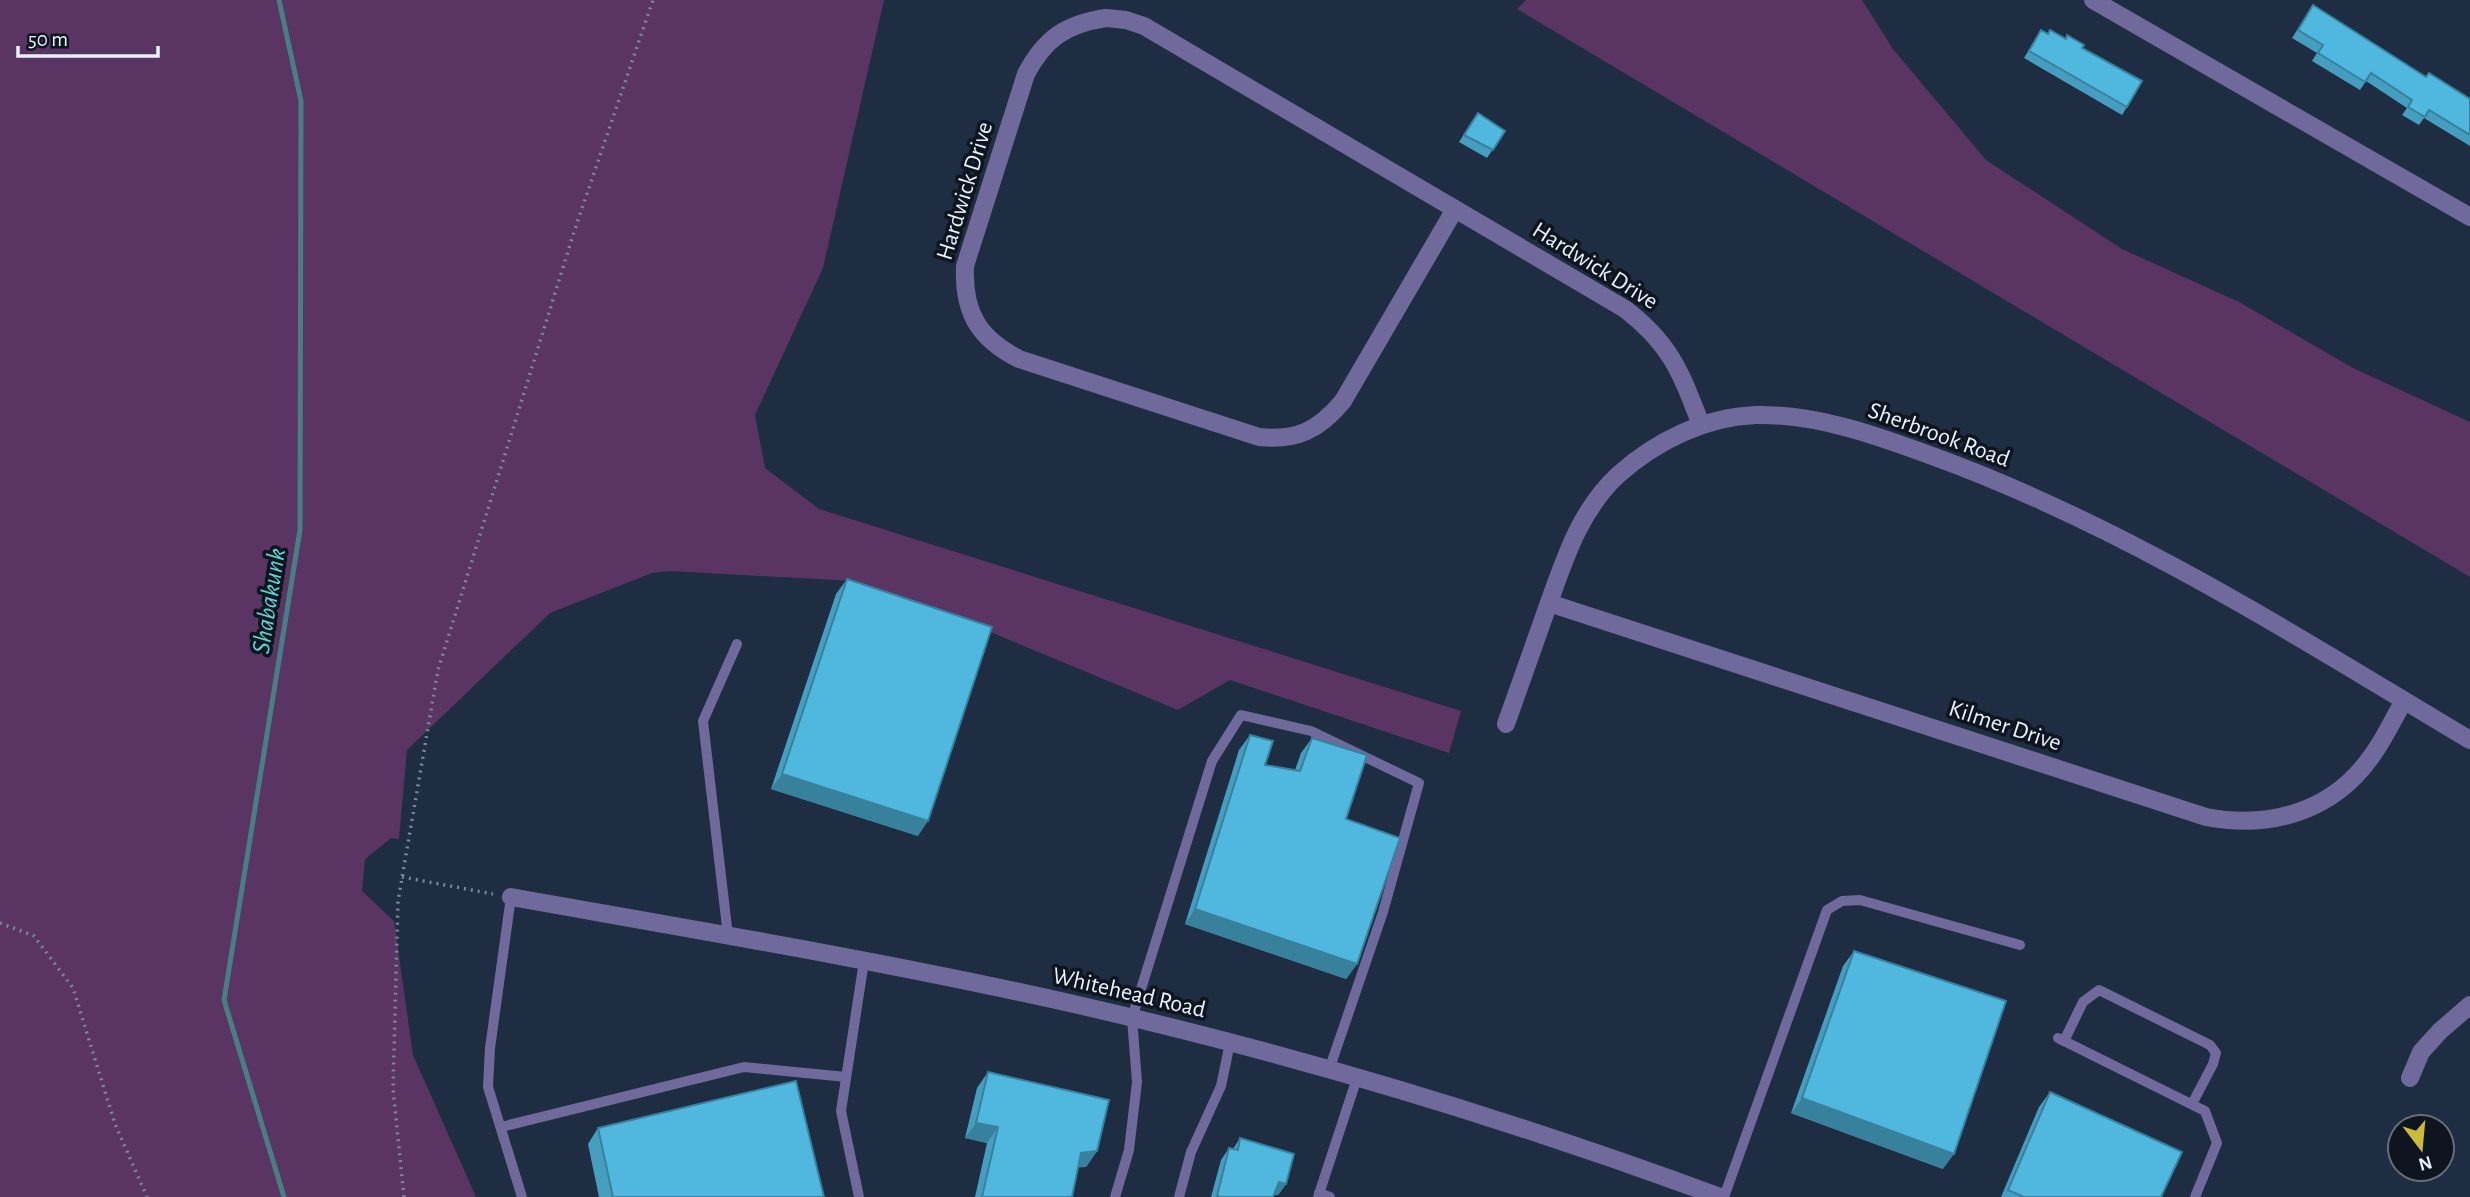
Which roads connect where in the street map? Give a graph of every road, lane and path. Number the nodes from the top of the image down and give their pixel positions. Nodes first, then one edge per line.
1 (653, 0) edge
2 (2093, 0) edge
3 (1455, 209) junction
4 (2470, 217) edge
5 (1701, 425) junction
6 (1549, 603) junction
7 (737, 645) dead end
8 (2404, 701) junction
9 (1506, 724) dead end
10 (2470, 740) edge
11 (402, 877) junction
12 (511, 897) junction
13 (0, 923) edge
14 (728, 936) junction
15 (2020, 945) dead end
16 (864, 961) junction
17 (2470, 1005) edge
18 (1132, 1018) junction
19 (1230, 1043) junction
20 (1329, 1070) junction
21 (846, 1077) junction
22 (2410, 1077) dead end
23 (1357, 1078) junction
24 (2192, 1104) junction
25 (501, 1127) junction
26 (1318, 1195) edge
27 (147, 1197) edge
28 (404, 1197) edge
29 (522, 1197) edge
30 (859, 1197) edge
31 (1115, 1197) edge
32 (1179, 1197) edge
33 (1330, 1197) edge
34 (1722, 1197) edge
35 (2195, 1197) edge

1 - 11 path
2 - 4 street
3 - 3 street, Hardwick Drive
3 - 5 street, Hardwick Drive
5 - 6 street, Sherbrook Road
5 - 8 street, Sherbrook Road
6 - 8 street, Kilmer Drive
6 - 9 street, Sherbrook Road
7 - 14 lane
8 - 10 street, Sherbrook Road
11 - 12 path
11 - 28 path
12 - 14 street, Whitehead Road
12 - 25 lane
13 - 27 path
14 - 16 street, Whitehead Road
15 - 34 lane
16 - 18 street, Whitehead Road
16 - 21 lane
17 - 22 street
18 - 19 street, Whitehead Road
18 - 20 lane
18 - 31 lane
19 - 20 street, Whitehead Road
19 - 32 lane
20 - 23 street, Whitehead Road
21 - 25 lane
21 - 30 lane
23 - 26 lane
23 - 34 street, Whitehead Road
24 - 24 lane
24 - 35 lane
25 - 29 lane
26 - 33 lane

